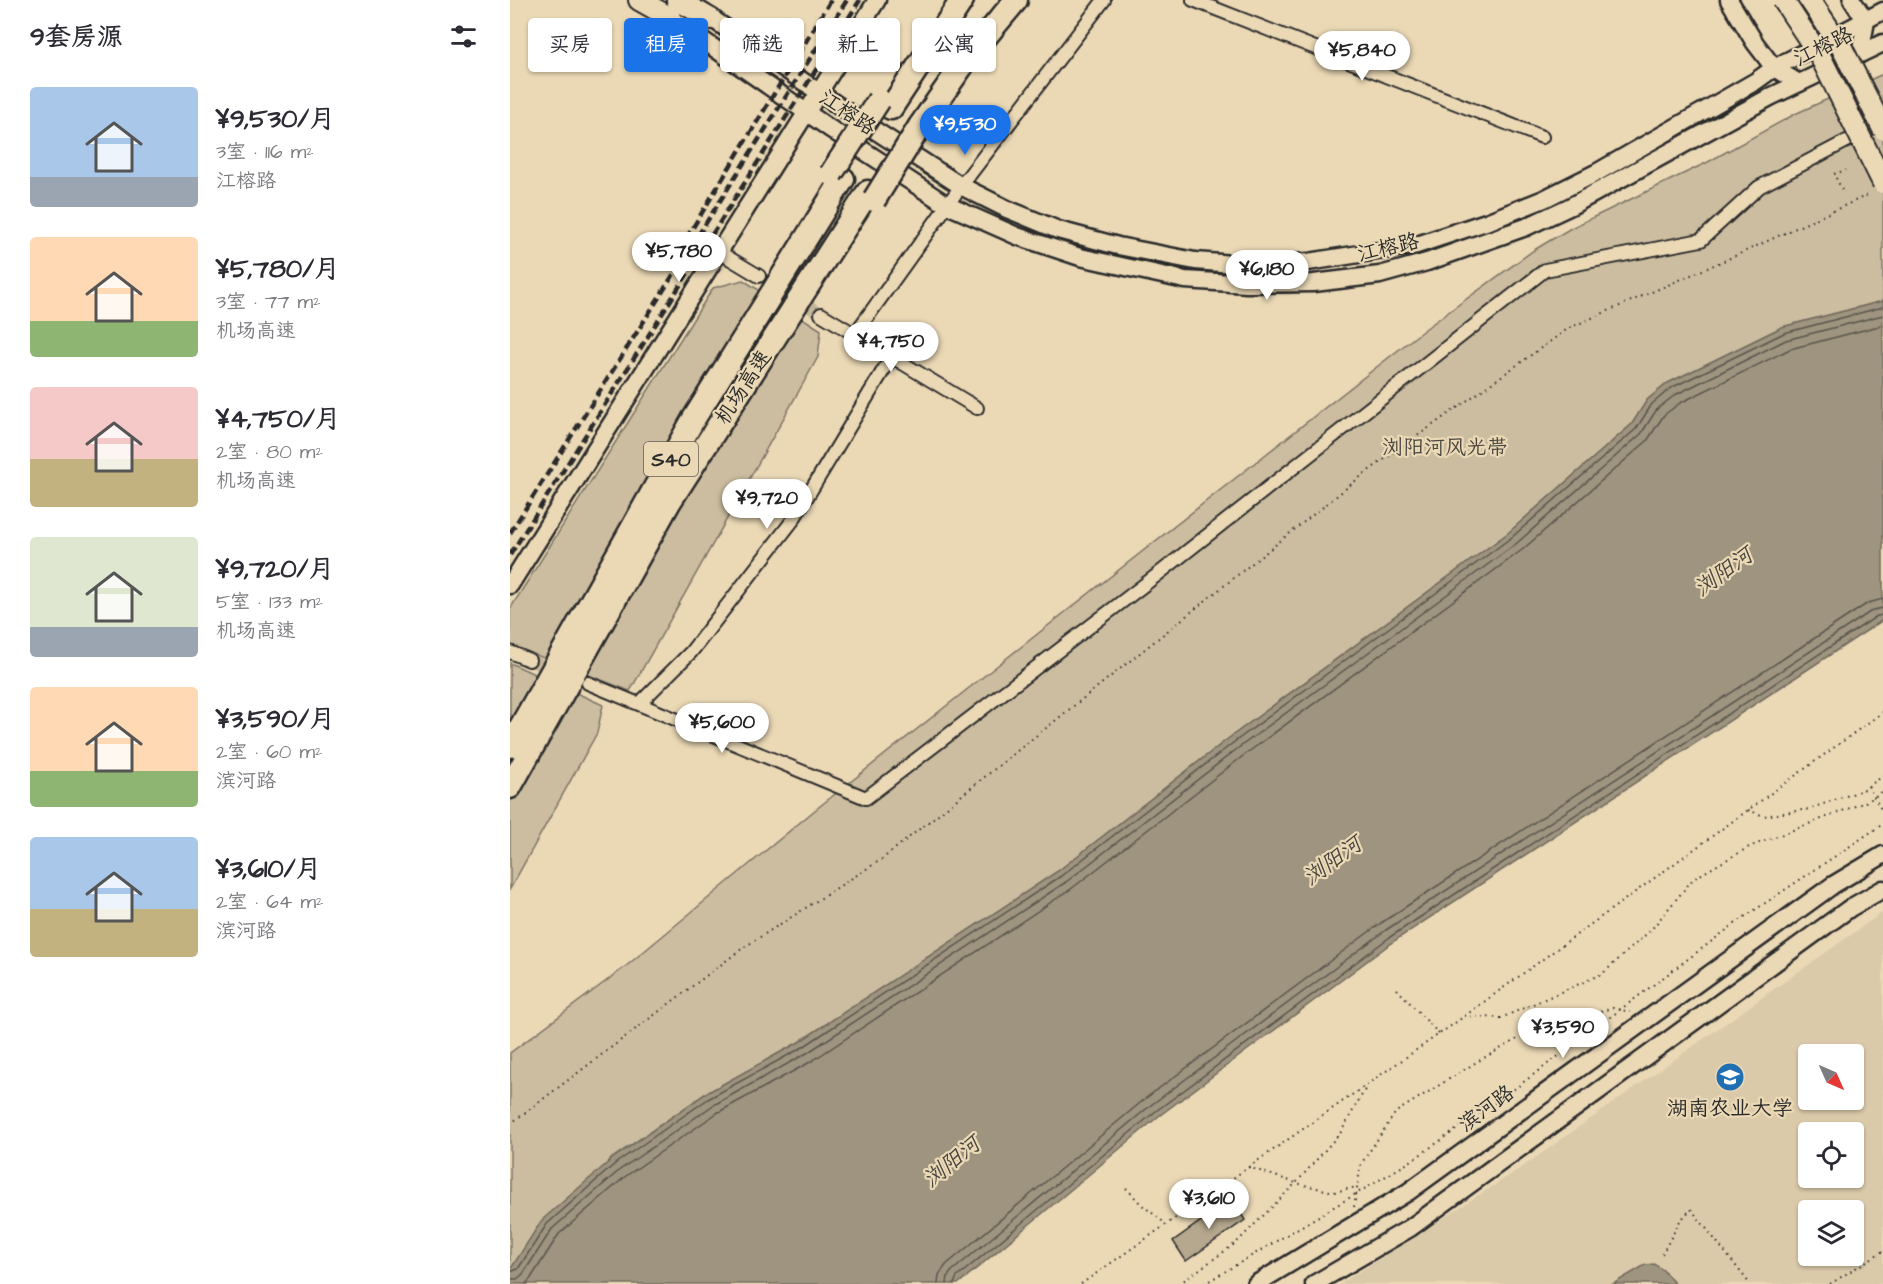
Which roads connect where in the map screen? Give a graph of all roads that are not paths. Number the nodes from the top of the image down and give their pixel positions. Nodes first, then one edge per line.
1 (639, 0) edge
2 (686, 0) edge
3 (877, 0) edge
4 (947, 0) edge
5 (962, 0) edge
6 (997, 0) edge
7 (1016, 0) edge
8 (1104, 0) edge
9 (1193, 0) edge
10 (1729, 0) edge
11 (1783, 0) edge
12 (1809, 0) edge
13 (1852, 0) edge
14 (674, 9) edge
15 (1883, 11) edge
16 (711, 19) junction
17 (1866, 21) junction
18 (1883, 43) edge
19 (1860, 54) junction
20 (1774, 68) junction
21 (1799, 83) junction
22 (819, 93) junction
23 (885, 104) junction
24 (807, 112) junction
25 (1883, 122) edge
26 (916, 123) junction
27 (1883, 129) edge
28 (1542, 137) dead end
29 (961, 186) junction
30 (1878, 188) edge
31 (947, 205) junction
32 (719, 252) junction
33 (759, 276) tunnel mouth
34 (821, 314) tunnel mouth
35 (855, 334) junction
36 (892, 356) junction
37 (977, 408) dead end
38 (510, 585) edge
39 (510, 652) edge
40 (529, 660) tunnel mouth
41 (588, 683) tunnel mouth
42 (640, 703) junction
43 (510, 746) edge
44 (510, 787) edge
45 (1883, 855) edge
46 (1883, 888) edge
47 (1256, 1284) edge
48 (1314, 1284) edge

1 - 14 main road
2 - 16 main road, 江榕路
3 - 22 main road
4 - 23 highway
5 - 23 highway, 机场高速 / S40
6 - 26 highway, 机场高速 / S40
7 - 26 highway
8 - 29 street
9 - 28 street
10 - 20 main road
11 - 30 main road, bridge
12 - 27 main road, bridge
13 - 17 main road
14 - 16 main road
14 - 24 main road, 江榕路
15 - 17 main road, 江榕路
16 - 22 main road, 江榕路
17 - 19 main road
17 - 20 main road, 江榕路
18 - 19 main road, 江榕路
19 - 21 main road, 江榕路
20 - 21 main road
20 - 29 main road, 江榕路
21 - 31 main road, 江榕路
22 - 24 main road
22 - 29 main road, 江榕路
23 - 43 highway, 机场高速 / S40
24 - 31 main road, 江榕路
24 - 32 main road
25 - 42 street
26 - 44 highway, 机场高速 / S40
29 - 31 street
31 - 35 street
32 - 33 street
32 - 38 main road
34 - 35 street
35 - 36 street
36 - 37 street
36 - 42 street
39 - 40 street
41 - 42 street
45 - 47 main road, 滨河路
46 - 48 main road

